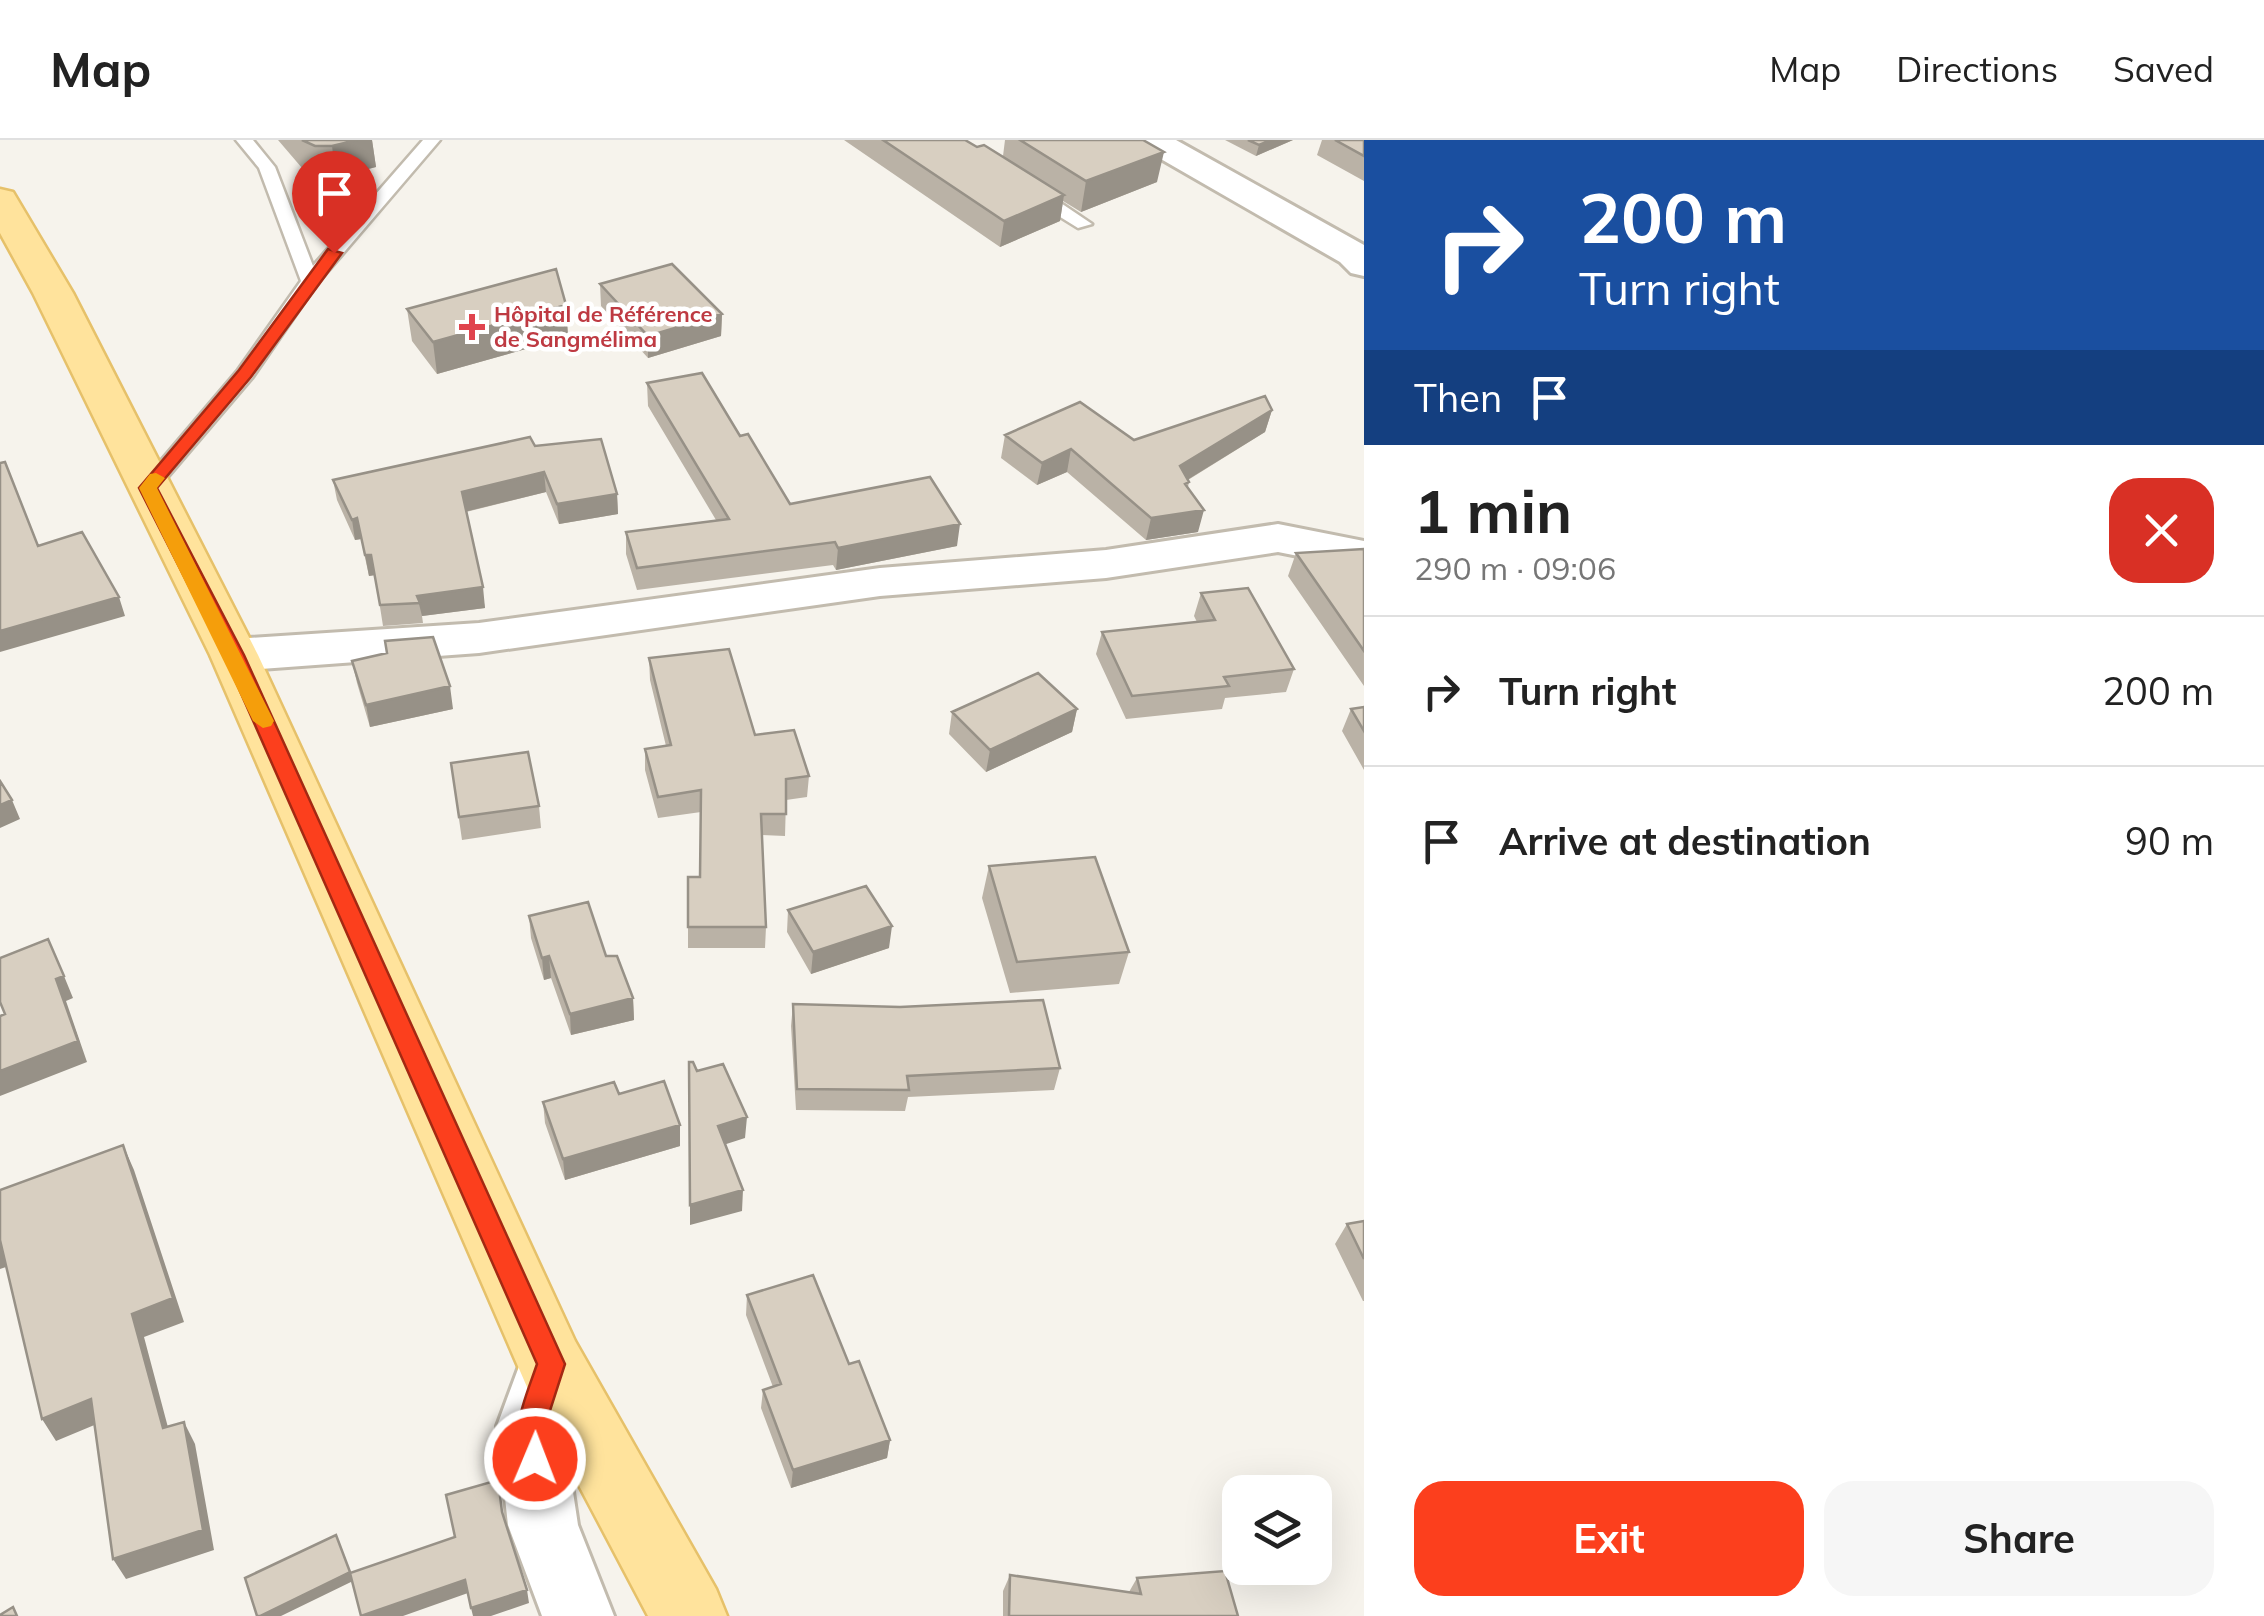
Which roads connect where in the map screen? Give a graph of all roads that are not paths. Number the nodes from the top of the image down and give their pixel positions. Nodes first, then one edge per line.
1 (244, 140) edge
2 (432, 140) edge
3 (1152, 140) edge
4 (1016, 182) edge
5 (0, 200) edge
6 (1084, 224) dead end
7 (1364, 266) edge
8 (310, 281) junction
9 (148, 488) junction
10 (1364, 555) edge
11 (234, 655) junction
12 (551, 1364) junction
13 (578, 1616) edge
14 (689, 1616) edge

1 - 8 lane
2 - 8 lane
3 - 7 street
4 - 6 lane
5 - 9 main road
8 - 9 lane
9 - 11 main road
10 - 11 street
11 - 12 main road
12 - 13 street
12 - 14 main road

